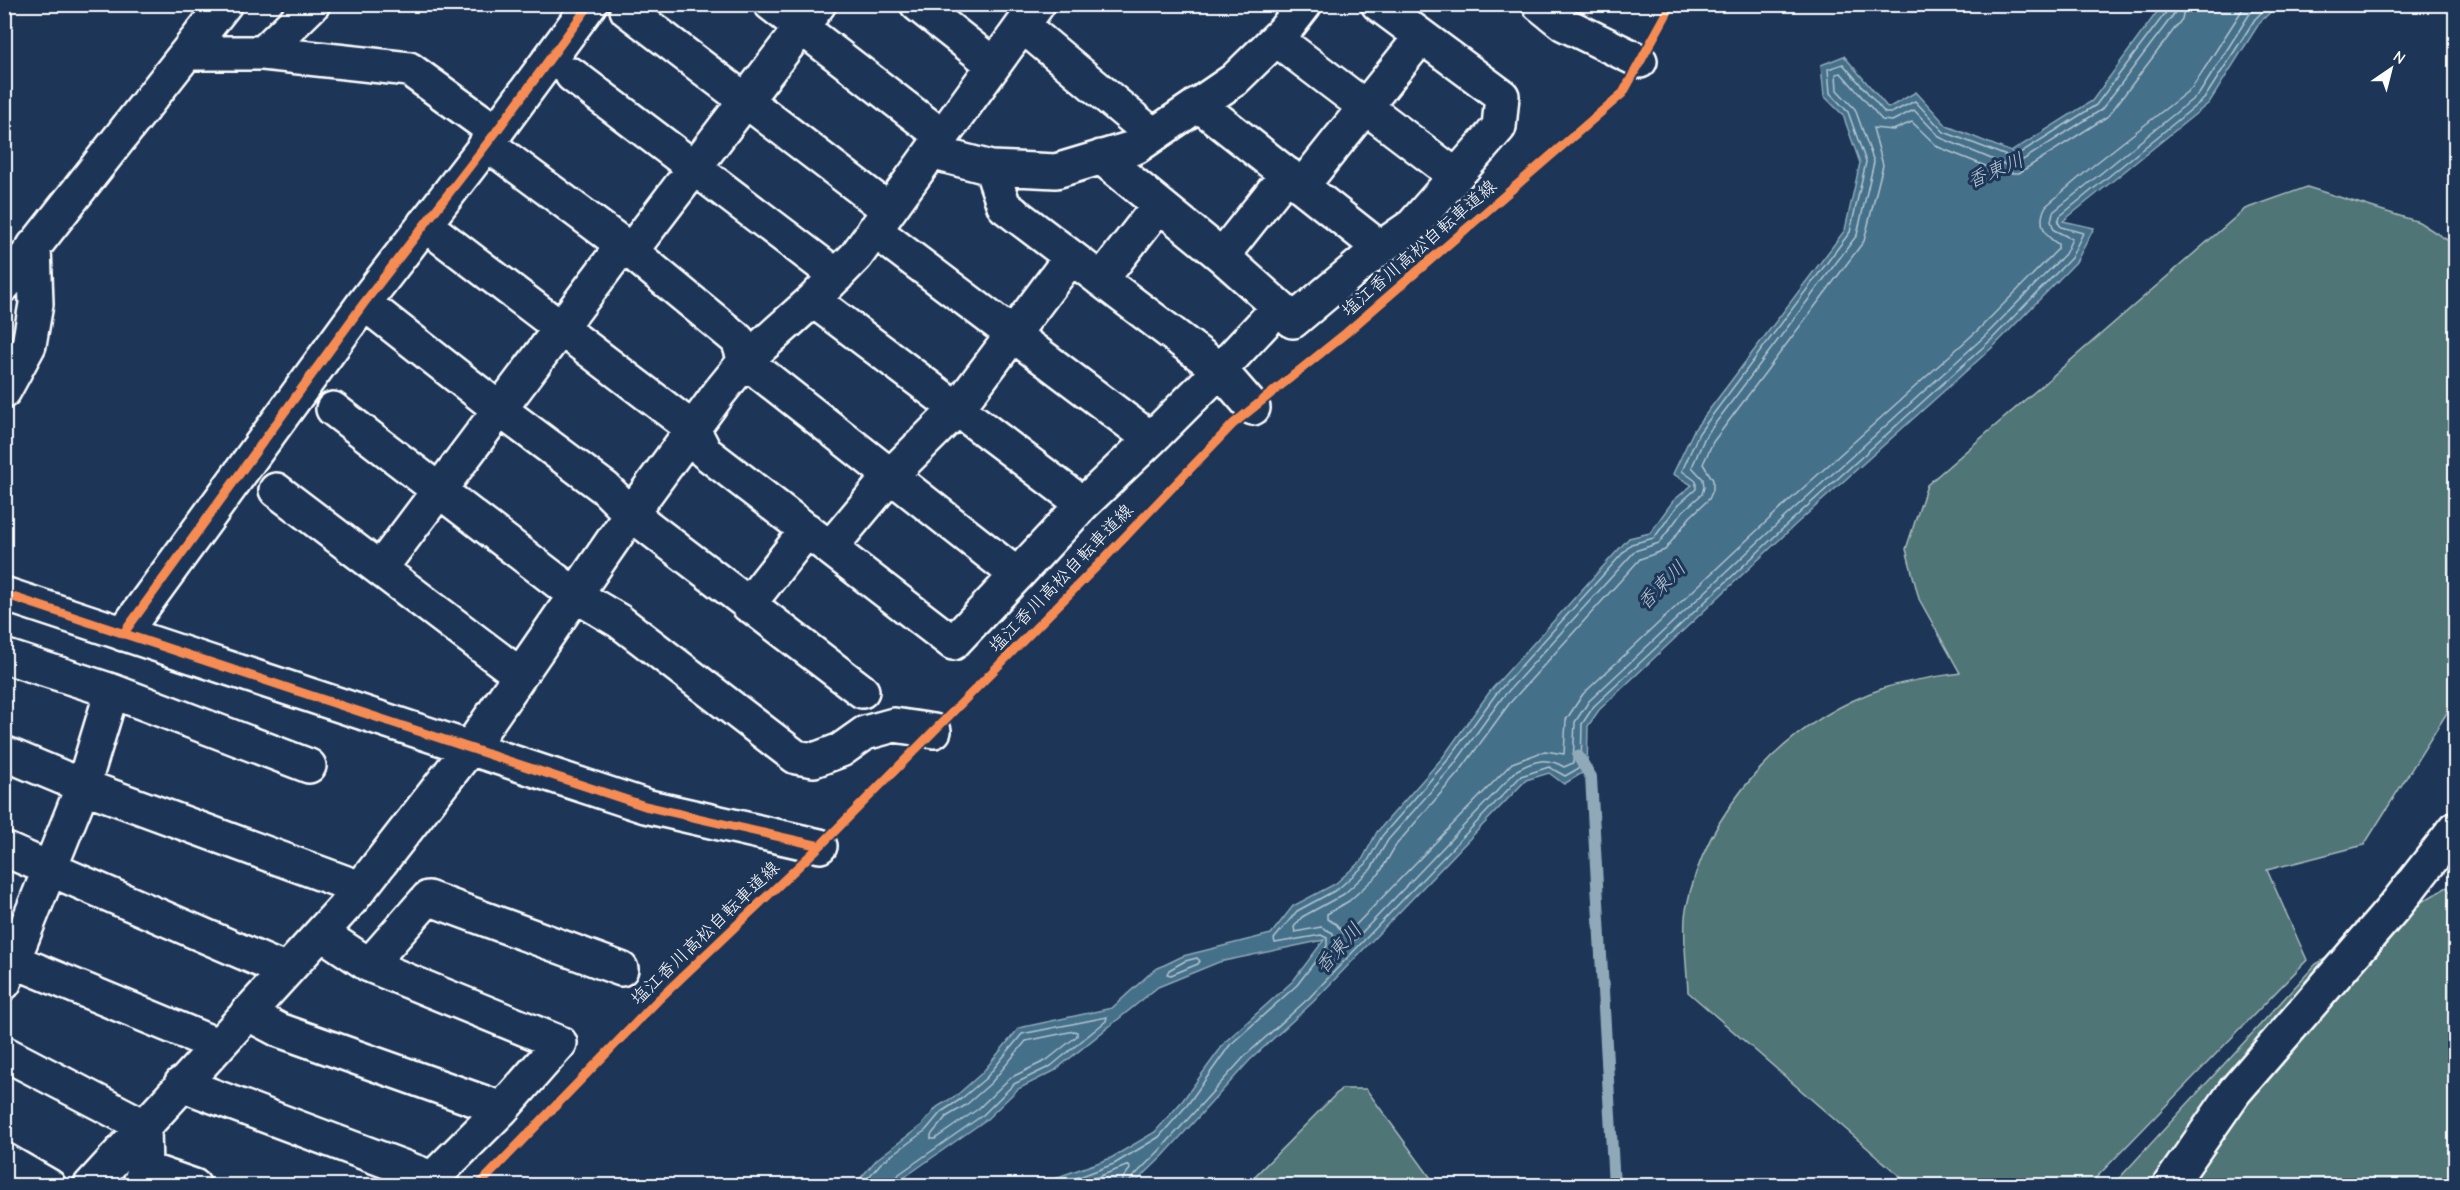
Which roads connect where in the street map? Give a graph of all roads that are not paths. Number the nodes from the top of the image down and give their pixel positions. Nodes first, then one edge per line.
1 (225, 4) edge
2 (313, 4) edge
3 (590, 4) edge
4 (771, 4) edge
5 (916, 4) edge
6 (1305, 4) edge
7 (1378, 4) edge
8 (1539, 4) edge
9 (627, 10) dead end
10 (1031, 15) edge
11 (811, 16) edge
12 (1422, 37) junction
13 (1276, 39) junction
14 (187, 53) junction
15 (263, 53) junction
16 (1640, 61) dead end
17 (994, 65) junction
18 (572, 75) dead end
19 (747, 100) junction
20 (1198, 104) junction
21 (1365, 107) junction
22 (1153, 135) junction
23 (491, 137) junction
24 (936, 144) junction
25 (1101, 157) junction
26 (695, 167) junction
27 (991, 168) junction
28 (1456, 176) junction
29 (1294, 180) junction
30 (1159, 205) junction
31 (882, 220) junction
32 (424, 224) junction
33 (34, 246) junction
34 (627, 248) junction
35 (1380, 248) junction
36 (1222, 256) junction
37 (1071, 257) junction
38 (837, 276) junction
39 (1101, 280) junction
40 (4, 285) edge
41 (813, 300) junction
42 (364, 303) junction
43 (1279, 307) junction
44 (561, 327) junction
45 (1013, 334) junction
46 (745, 362) junction
47 (1220, 370) junction
48 (4, 391) edge
49 (1253, 408) dead end
50 (333, 409) dead end
51 (499, 409) junction
52 (957, 409) junction
53 (693, 429) junction
54 (1151, 438) junction
55 (891, 476) junction
56 (276, 490) dead end
57 (438, 490) junction
58 (1083, 504) junction
59 (631, 514) junction
60 (818, 539) junction
61 (380, 569) junction
62 (1017, 575) junction
63 (4, 594) edge
64 (575, 595) junction
65 (748, 605) junction
66 (123, 634) junction
67 (4, 656) edge
68 (520, 675) junction
69 (112, 691) junction
70 (862, 691) dead end
71 (934, 731) dead end
72 (469, 749) junction
73 (4, 753) edge
74 (309, 766) dead end
75 (83, 786) junction
76 (2456, 828) edge
77 (820, 846) dead end
78 (4, 849) edge
79 (50, 870) junction
80 (360, 888) junction
81 (321, 933) junction
82 (10, 961) edge
83 (369, 965) junction
84 (621, 969) dead end
85 (286, 971) junction
86 (247, 1013) junction
87 (217, 1046) junction
88 (4, 1053) edge
89 (182, 1084) junction
90 (502, 1109) junction
91 (144, 1126) junction
92 (4, 1160) edge
93 (142, 1177) edge
94 (429, 1182) edge
95 (49, 1185) edge
96 (90, 1185) edge
97 (194, 1185) edge
98 (2169, 1185) edge

1 - 14 street
2 - 15 street
3 - 23 street
4 - 11 street
5 - 17 street
6 - 13 street
7 - 12 street
8 - 16 street
9 - 19 street
10 - 17 street
10 - 22 street
11 - 19 street
11 - 24 street
12 - 21 street
12 - 28 street
13 - 20 street
13 - 21 street
14 - 15 street
14 - 33 street
15 - 23 street
17 - 24 street
18 - 26 street
19 - 26 street
19 - 31 street
20 - 22 street
20 - 29 street
21 - 28 street
21 - 29 street
22 - 25 street
23 - 32 street
23 - 34 street
24 - 27 street
24 - 31 street
25 - 27 street
25 - 30 street
26 - 34 street
26 - 38 street
27 - 37 street
28 - 35 street
29 - 35 street
29 - 36 street
30 - 36 street
30 - 39 street
31 - 38 street
31 - 45 street
32 - 42 street
32 - 44 street
33 - 40 street
33 - 48 street
34 - 44 street
34 - 46 street
35 - 43 street
36 - 43 street
37 - 39 street
37 - 45 street
38 - 41 street
39 - 47 street
41 - 46 street
41 - 52 street
42 - 51 street
42 - 66 street
43 - 47 street
44 - 51 street
44 - 53 street
45 - 52 street
45 - 54 street
46 - 53 street
46 - 55 street
47 - 49 street
47 - 54 street
50 - 57 street
51 - 57 street
51 - 59 street
52 - 55 street
52 - 58 street
53 - 59 street
53 - 60 street
54 - 58 street
55 - 60 street
55 - 62 street
56 - 61 street
57 - 61 street
57 - 64 street
58 - 62 street
59 - 64 street
59 - 65 street
60 - 62 street
60 - 65 street
61 - 68 street
63 - 66 street
64 - 68 street
64 - 71 street
65 - 70 street
66 - 72 street
67 - 69 street
68 - 72 street
69 - 74 street
69 - 75 street
72 - 77 street
72 - 80 street
73 - 75 street
75 - 79 street
75 - 80 street
76 - 98 street
78 - 79 street
79 - 82 street
79 - 85 street
80 - 81 street
81 - 83 street
81 - 85 street
82 - 87 street
83 - 84 street
83 - 90 street
85 - 86 street
86 - 87 street
86 - 90 street
87 - 89 street
88 - 91 street
89 - 91 street
89 - 94 street
90 - 94 street
91 - 93 street
91 - 96 street
92 - 95 street
93 - 97 street

